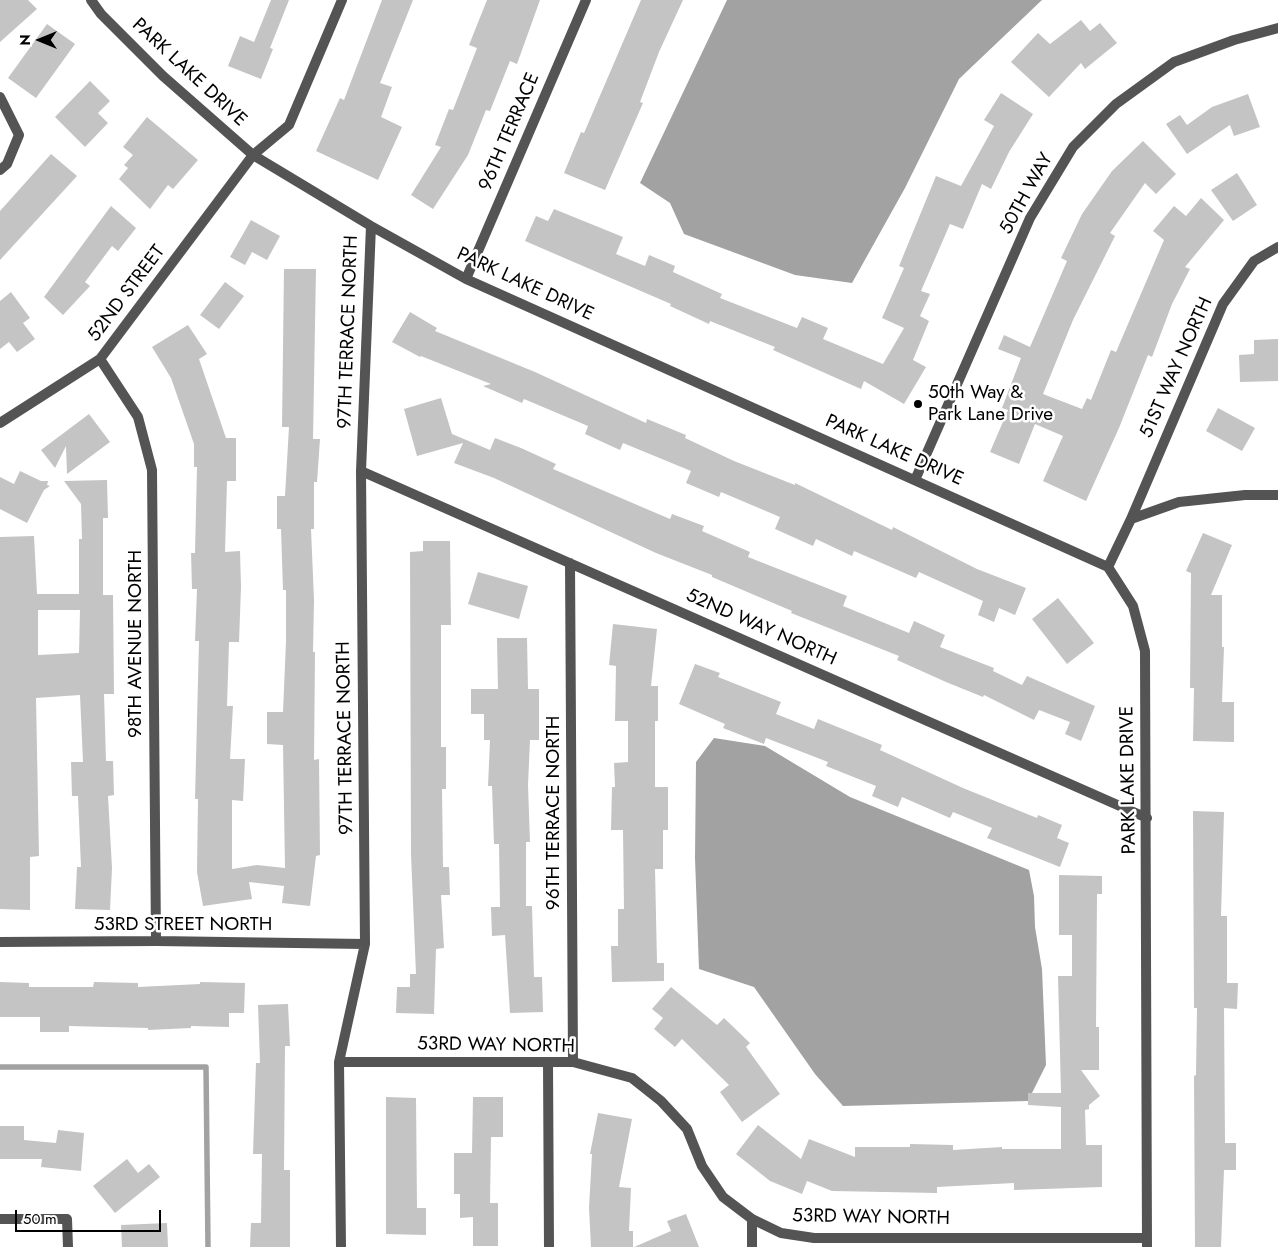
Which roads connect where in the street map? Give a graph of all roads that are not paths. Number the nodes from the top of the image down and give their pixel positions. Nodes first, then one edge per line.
1 (91, 0) edge
2 (342, 0) edge
3 (586, 0) edge
4 (1278, 28) edge
5 (0, 97) edge
6 (252, 155) junction
7 (0, 170) edge
8 (371, 226) junction
9 (1278, 247) edge
10 (466, 279) junction
11 (100, 360) junction
12 (0, 424) edge
13 (361, 471) junction
14 (915, 480) junction
15 (1278, 495) edge
16 (1131, 519) junction
17 (570, 563) junction
18 (1108, 567) junction
19 (1147, 818) junction
20 (156, 941) junction
21 (0, 942) edge
22 (366, 944) junction
23 (339, 1062) junction
24 (548, 1062) junction
25 (573, 1062) junction
26 (0, 1219) edge
27 (752, 1219) junction
28 (1147, 1243) edge
29 (68, 1247) edge
30 (341, 1247) edge
31 (549, 1247) edge
32 (752, 1247) edge

1 - 6 street, PARK LAKE DRIVE
2 - 6 street
3 - 10 street, 96TH TERRACE
4 - 14 street, 50TH WAY
5 - 7 street
6 - 8 street, PARK LAKE DRIVE
6 - 11 street, 52ND STREET
8 - 10 street, PARK LAKE DRIVE
8 - 13 street, 97TH TERRACE NORTH
9 - 16 street, 51ST WAY NORTH
10 - 14 street, PARK LAKE DRIVE
11 - 12 street, 52ND STREET
11 - 20 street, 98TH AVENUE NORTH
13 - 17 street, 52ND WAY NORTH
13 - 22 street, 97TH TERRACE NORTH
14 - 18 street, PARK LAKE DRIVE
15 - 16 street
16 - 18 street, 51ST WAY NORTH
17 - 19 street, 52ND WAY NORTH
17 - 25 street, 96TH TERRACE NORTH
18 - 19 street, PARK LAKE DRIVE
19 - 28 street, PARK LAKE DRIVE
20 - 21 street, 53RD STREET NORTH
20 - 22 street, 53RD STREET NORTH
22 - 23 street, 97TH TERRACE NORTH
23 - 24 street, 53RD WAY NORTH
23 - 30 street, 97TH TERRACE NORTH
24 - 25 street, 53RD WAY NORTH
24 - 31 street
25 - 27 street, 53RD WAY NORTH
26 - 29 street
27 - 28 street, 53RD WAY NORTH
27 - 32 street

